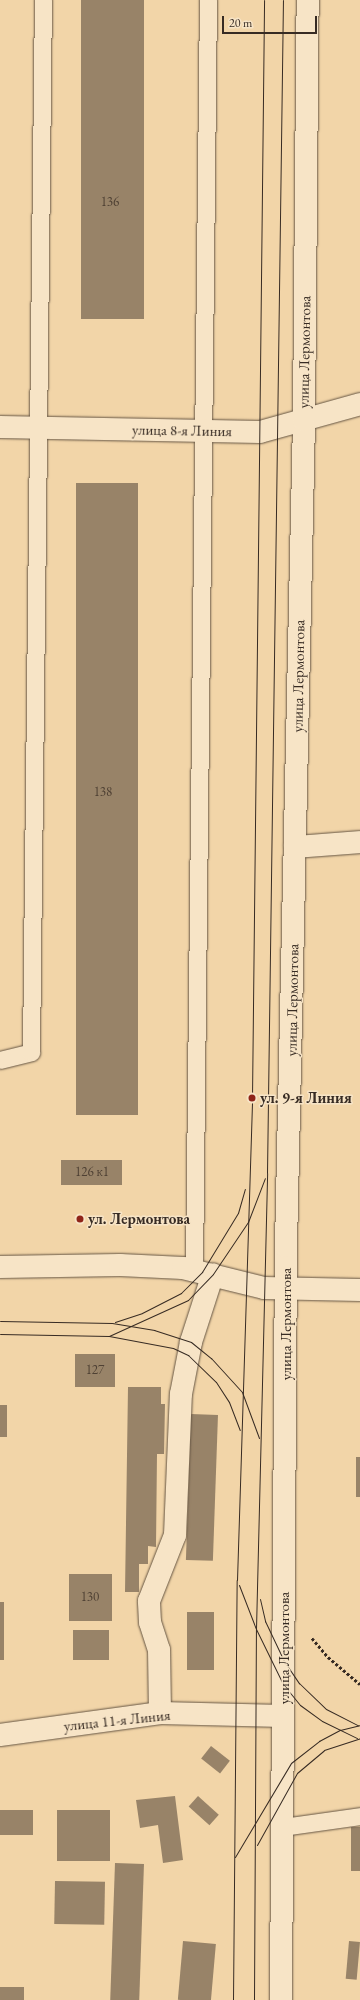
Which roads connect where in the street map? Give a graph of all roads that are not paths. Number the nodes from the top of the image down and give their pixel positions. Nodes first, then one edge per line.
1 (43, 0) edge
2 (208, 0) edge
3 (308, 0) edge
4 (360, 404) edge
5 (304, 420) junction
6 (0, 427) edge
7 (38, 427) junction
8 (203, 431) junction
9 (360, 842) edge
10 (295, 847) junction
11 (0, 1060) edge
12 (0, 1267) edge
13 (204, 1272) junction
14 (287, 1290) junction
15 (360, 1290) edge
16 (160, 1713) junction
17 (283, 1716) junction
18 (0, 1735) edge
19 (360, 1816) edge
20 (283, 1828) junction
21 (281, 2000) edge

1 - 7 lane
2 - 8 lane
3 - 5 main road, улица Лермонтова
4 - 5 main road, улица 8-я Линия
5 - 8 main road, улица 8-я Линия
5 - 10 main road, улица Лермонтова
6 - 7 main road, улица 8-я Линия
7 - 8 main road, улица 8-я Линия
7 - 11 lane
8 - 13 lane
9 - 10 main road
10 - 14 main road, улица Лермонтова
12 - 13 main road
13 - 14 main road
13 - 16 main road
14 - 15 main road
14 - 17 main road, улица Лермонтова
16 - 17 main road, улица 11-я Линия
16 - 18 main road, улица 11-я Линия
17 - 20 main road, улица Лермонтова
19 - 20 lane
20 - 21 main road, улица Лермонтова

